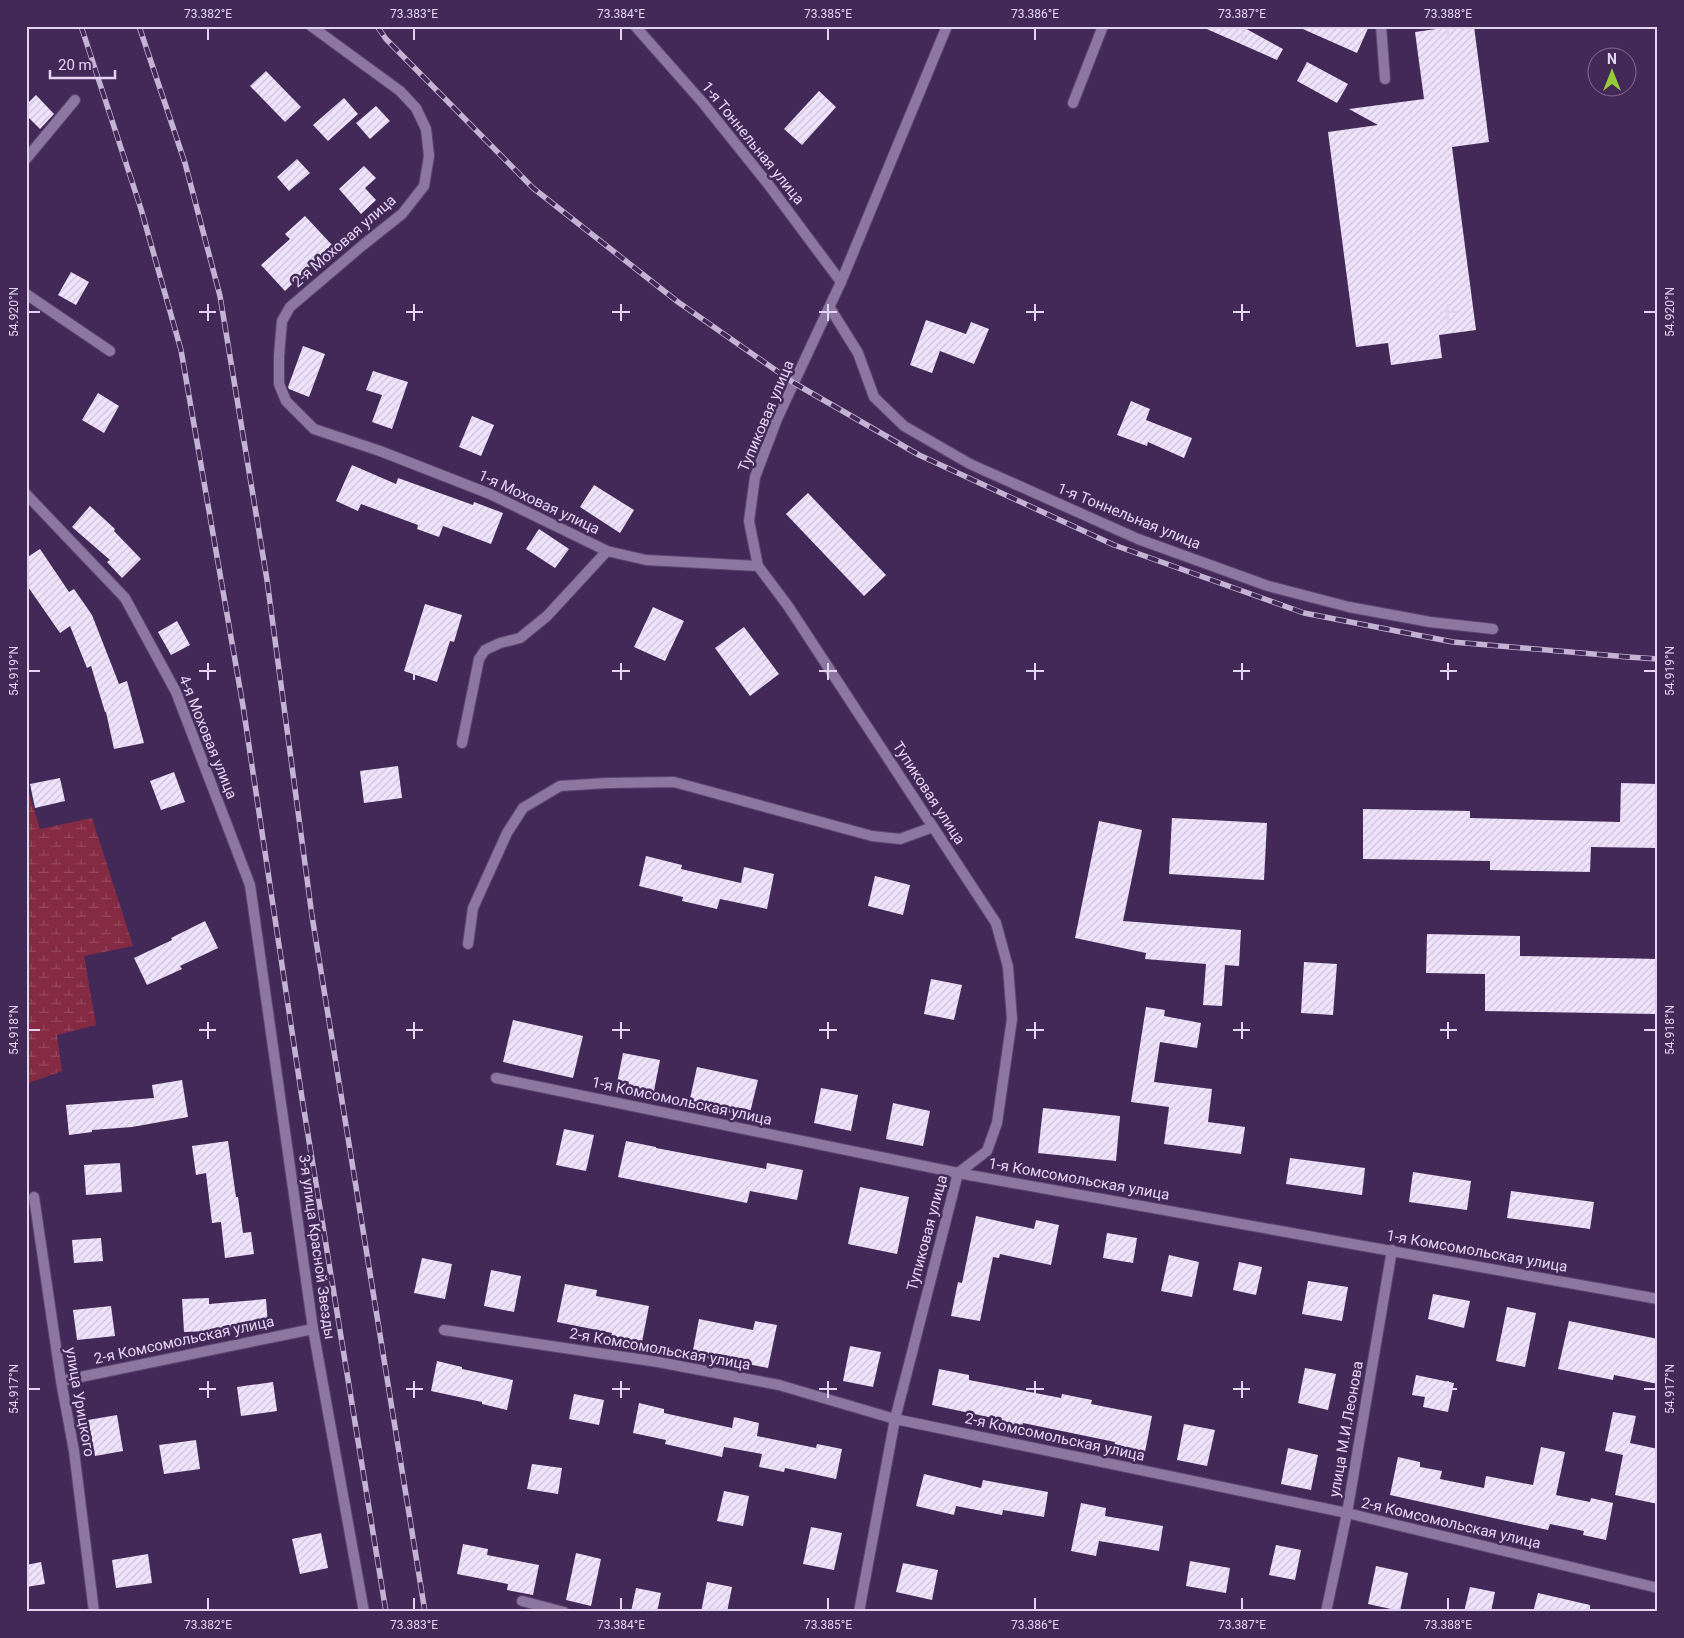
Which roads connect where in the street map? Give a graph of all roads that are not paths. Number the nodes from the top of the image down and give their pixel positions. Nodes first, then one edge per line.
1 (310, 26) edge
2 (636, 26) edge
3 (947, 26) edge
4 (1103, 26) edge
5 (1381, 26) edge
6 (1385, 79) dead end
7 (75, 100) dead end
8 (1073, 103) dead end
9 (26, 159) edge
10 (841, 282) junction
11 (26, 294) edge
12 (830, 308) junction
13 (110, 351) dead end
14 (314, 429) joint
15 (26, 494) edge
16 (607, 551) junction
17 (758, 566) junction
18 (1493, 629) dead end
19 (462, 742) dead end
20 (933, 827) junction
21 (250, 885) joint
22 (468, 944) dead end
23 (496, 1078) dead end
24 (958, 1173) junction
25 (34, 1197) dead end
26 (1392, 1250) junction
27 (1658, 1299) edge
28 (313, 1329) junction
29 (444, 1330) dead end
30 (61, 1381) junction
31 (895, 1419) junction
32 (1347, 1513) junction
33 (1658, 1588) edge
34 (522, 1601) dead end
35 (94, 1612) edge
36 (364, 1612) edge
37 (564, 1612) edge
38 (859, 1612) edge
39 (1326, 1612) edge

1 - 14 street, 2-я Моховая улица
2 - 10 street, 1-я Тоннельная улица
3 - 10 street, Тупиковая улица
4 - 8 street
5 - 6 street
7 - 9 street
10 - 12 street, Тупиковая улица
11 - 13 street
12 - 17 street, Тупиковая улица
12 - 18 street, 1-я Тоннельная улица
14 - 16 street, 1-я Моховая улица
15 - 21 street, 4-я Моховая улица
16 - 17 street, 1-я Моховая улица
16 - 19 street
17 - 20 street, Тупиковая улица
20 - 22 street
20 - 24 street, Тупиковая улица
21 - 28 street, 3-я улица Красной Звезды
23 - 24 street, 1-я Комсомольская улица
24 - 26 street, 1-я Комсомольская улица
24 - 31 street, Тупиковая улица
25 - 30 street, улица Урицкого
26 - 27 street, 1-я Комсомольская улица
26 - 32 street, улица М.И.Леонова
28 - 30 street, 2-я Комсомольская улица
28 - 36 street, 3-я улица Красной Звезды
29 - 31 street, 2-я Комсомольская улица
30 - 35 street, улица Урицкого
31 - 32 street, 2-я Комсомольская улица
31 - 38 street, Тупиковая улица
32 - 33 street, 2-я Комсомольская улица
32 - 39 street, улица М.И.Леонова
34 - 37 street

